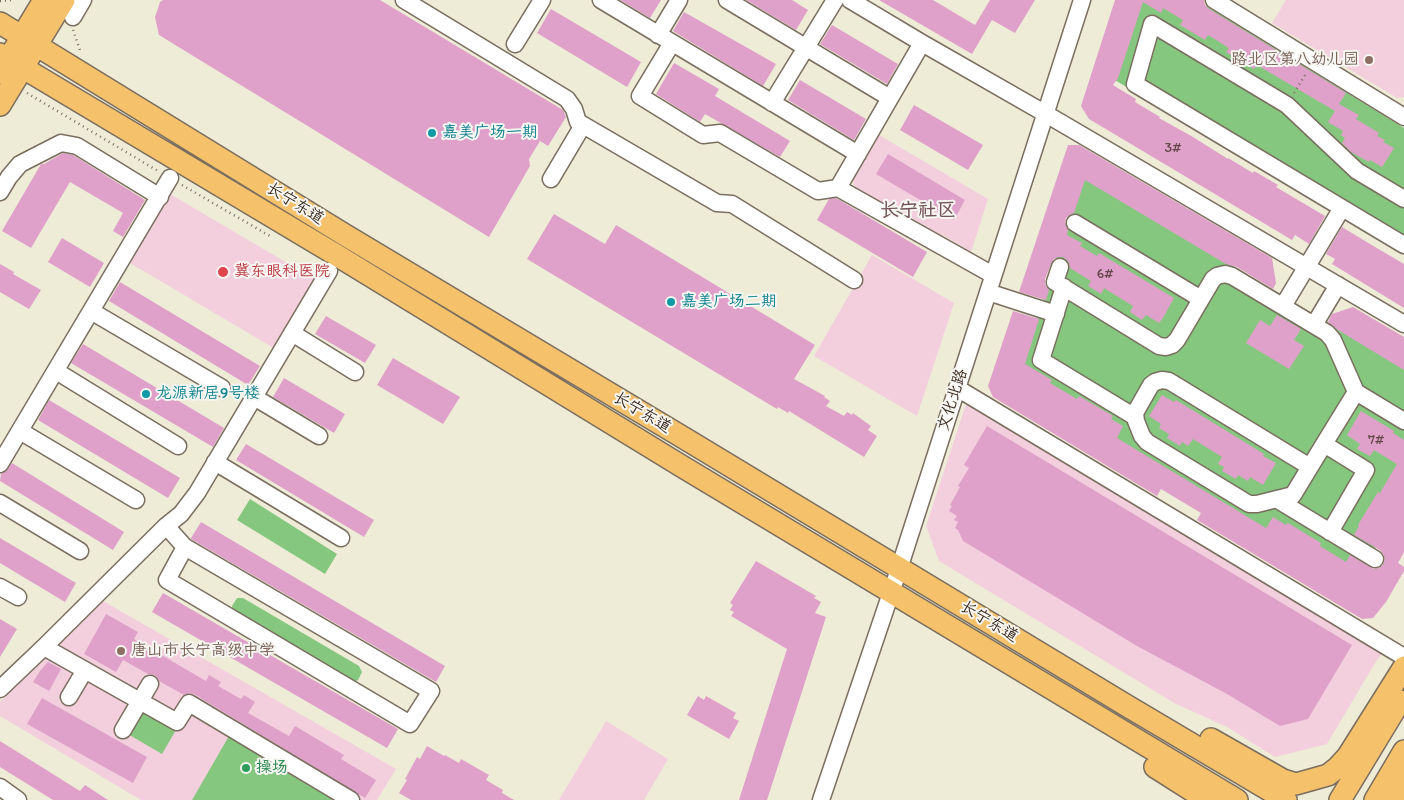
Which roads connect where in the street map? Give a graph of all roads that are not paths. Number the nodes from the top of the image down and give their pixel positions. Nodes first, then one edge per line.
1 (44, 0) edge
2 (83, 0) edge
3 (404, 0) edge
4 (542, 0) edge
5 (600, 0) edge
6 (679, 0) edge
7 (727, 0) edge
8 (835, 0) edge
9 (850, 0) edge
10 (1082, 0) edge
11 (1214, 0) edge
12 (68, 8) edge
13 (0, 23) edge
14 (665, 39) junction
15 (29, 40) junction
16 (922, 43) junction
17 (515, 44) dead end
18 (806, 47) junction
19 (8, 64) edge
20 (890, 98) junction
21 (772, 103) junction
22 (0, 105) edge
23 (1046, 114) junction
24 (1404, 117) edge
25 (583, 125) junction
26 (858, 154) junction
27 (170, 178) dead end
28 (551, 179) dead end
29 (838, 188) junction
30 (0, 192) edge
31 (160, 197) junction
32 (1404, 199) edge
33 (1342, 208) junction
34 (1074, 223) dead end
35 (1404, 244) edge
36 (1060, 267) dead end
37 (1306, 267) junction
38 (329, 271) dead end
39 (993, 275) junction
40 (854, 280) dead end
41 (1338, 285) junction
42 (1064, 288) junction
43 (988, 292) junction
44 (1201, 299) junction
45 (1282, 306) junction
46 (91, 311) junction
47 (1056, 314) junction
48 (1404, 324) edge
49 (1314, 325) junction
50 (292, 333) junction
51 (56, 371) junction
52 (355, 372) dead end
53 (222, 388) dead end
54 (957, 388) junction
55 (1356, 392) junction
56 (254, 397) junction
57 (1135, 417) junction
58 (1404, 420) edge
59 (20, 431) junction
60 (319, 436) dead end
61 (1324, 444) junction
62 (178, 446) dead end
63 (215, 462) junction
64 (0, 464) edge
65 (1310, 467) junction
66 (1276, 499) junction
67 (136, 500) dead end
68 (0, 503) edge
69 (166, 526) junction
70 (1330, 532) junction
71 (341, 538) dead end
72 (185, 547) junction
73 (80, 551) dead end
74 (1375, 559) dead end
75 (899, 569) junction
76 (0, 587) edge
77 (891, 591) junction
78 (18, 597) dead end
79 (44, 647) junction
80 (1404, 657) edge
81 (1404, 667) edge
82 (85, 670) junction
83 (150, 684) dead end
84 (0, 689) edge
85 (1404, 694) edge
86 (69, 697) dead end
87 (140, 701) junction
88 (1129, 707) junction
89 (1118, 728) junction
90 (123, 730) dead end
91 (1404, 751) edge
92 (1404, 780) edge
93 (0, 787) edge
94 (18, 800) edge
95 (351, 800) edge
96 (821, 800) edge
97 (1207, 800) edge
98 (1237, 800) edge
99 (1286, 800) edge
100 (1340, 800) edge
101 (1375, 800) edge
102 (1396, 800) edge

1 - 15 main road
2 - 12 street
3 - 25 street
4 - 17 street
5 - 14 street
6 - 14 street
7 - 18 street
8 - 18 street
9 - 16 street
10 - 23 street, 文化北路
11 - 24 street
12 - 15 main road
13 - 15 main road, 长宁东道
14 - 21 street
14 - 29 street
15 - 19 main road
15 - 75 main road, 长宁东道
16 - 20 street
16 - 23 street
18 - 20 street
18 - 21 street
19 - 22 main road
19 - 77 main road, 长宁东道
20 - 26 street
21 - 26 street
23 - 37 street
23 - 39 street, 文化北路
25 - 28 street
25 - 40 street
26 - 29 street
27 - 31 street
29 - 39 street
30 - 31 street
31 - 46 street
32 - 33 street
33 - 35 street
33 - 37 street
34 - 44 street
36 - 42 street
37 - 41 street
37 - 45 street
38 - 50 street
39 - 43 street, 文化北路
41 - 48 street
41 - 49 street
42 - 44 street
42 - 47 street
43 - 47 street
43 - 54 street, 文化北路
44 - 45 street
45 - 49 street
46 - 51 street
46 - 53 street
47 - 57 street
49 - 55 street
50 - 52 street
50 - 56 street
51 - 59 street
51 - 62 street
54 - 75 street, 文化北路
54 - 80 street
55 - 58 street
55 - 61 street
56 - 60 street
56 - 63 street
57 - 65 street
57 - 66 street
59 - 64 street
59 - 67 street
61 - 65 street
61 - 70 street
63 - 69 street
63 - 71 street
65 - 66 street
66 - 70 street
68 - 73 street
69 - 72 street
69 - 79 street
70 - 74 street
72 - 72 street
75 - 77 street, 文化北路
75 - 88 main road, 长宁东道
76 - 78 street
77 - 89 main road, 长宁东道
77 - 96 street, 文化北路
79 - 82 street
79 - 84 street
81 - 88 main road
82 - 86 street
82 - 87 street
83 - 87 street
85 - 100 main road
87 - 90 street
87 - 95 street
88 - 99 main road, 长宁东道
89 - 97 main road
89 - 98 main road, 长宁东道
91 - 101 main road
92 - 102 main road
93 - 94 street

